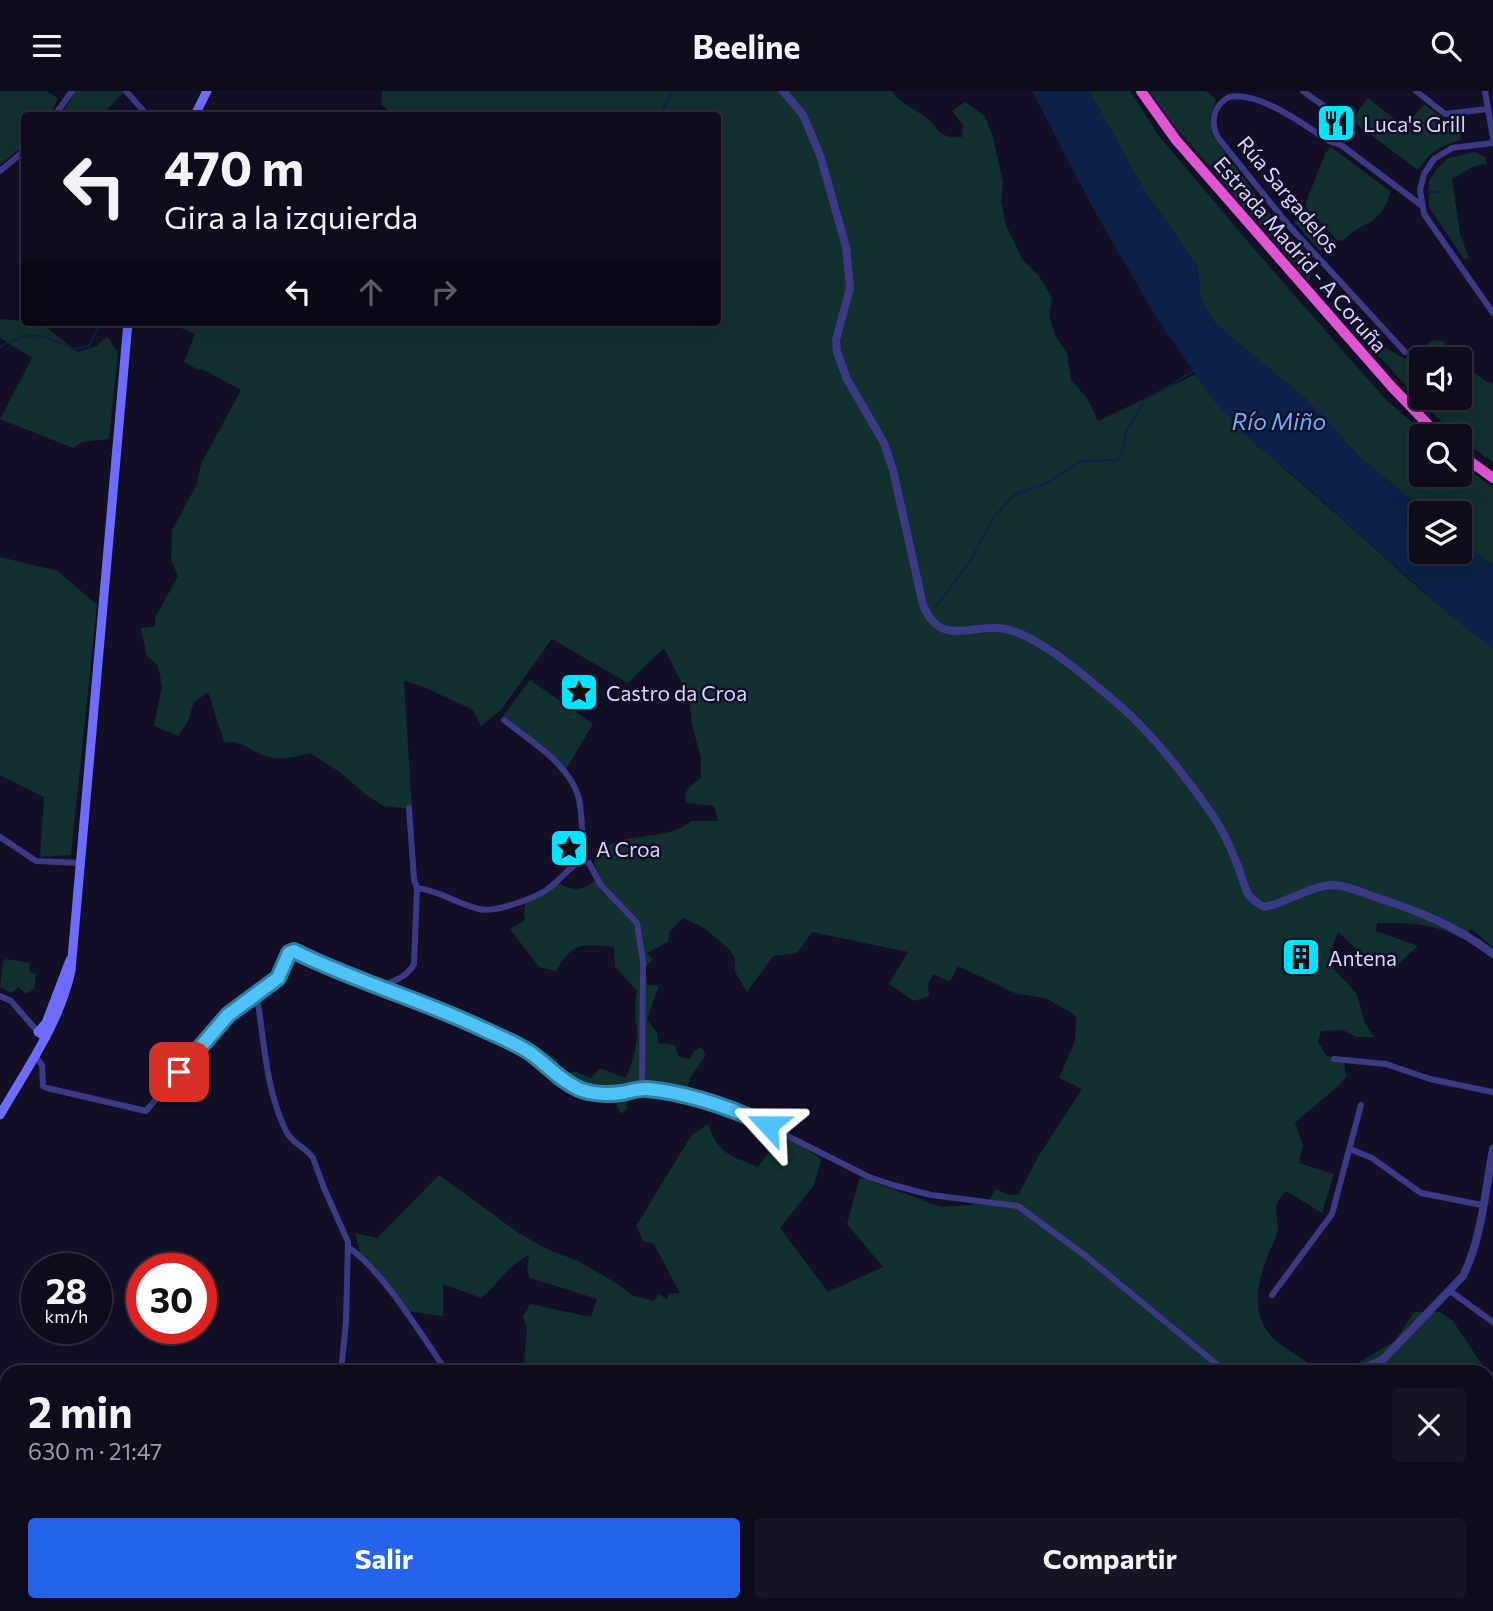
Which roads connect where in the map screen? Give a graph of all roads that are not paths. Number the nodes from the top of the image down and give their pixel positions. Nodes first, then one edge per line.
1 (72, 91) edge
2 (127, 91) edge
3 (207, 91) edge
4 (783, 91) edge
5 (1141, 91) edge
6 (1303, 91) edge
7 (1416, 91) edge
8 (1485, 91) edge
9 (1488, 109) junction
10 (57, 112) edge
11 (145, 112) edge
12 (196, 112) edge
13 (1346, 128) dead end
14 (1493, 141) edge
15 (21, 154) edge
16 (0, 171) edge
17 (1421, 205) junction
18 (1493, 313) edge
19 (128, 326) edge
20 (1405, 352) dead end
21 (1428, 424) edge
22 (1472, 463) edge
23 (1493, 478) edge
24 (504, 720) dead end
25 (409, 808) dead end
26 (0, 837) edge
27 (583, 860) junction
28 (82, 863) junction
29 (417, 888) junction
30 (1493, 954) edge
31 (379, 986) junction
32 (0, 996) edge
33 (257, 996) junction
34 (42, 1035) junction
35 (35, 1056) junction
36 (1334, 1059) dead end
37 (642, 1088) junction
38 (1493, 1092) edge
39 (1361, 1105) dead end
40 (0, 1115) edge
41 (1350, 1149) junction
42 (1493, 1149) edge
43 (1482, 1205) junction
44 (348, 1247) junction
45 (1450, 1291) junction
46 (1272, 1295) dead end
47 (1493, 1322) edge
48 (1382, 1359) junction
49 (342, 1365) edge
50 (442, 1365) edge
51 (1218, 1365) edge
52 (1369, 1365) edge
53 (1377, 1365) edge

1 - 10 street
2 - 11 street
3 - 12 main road
4 - 30 street
5 - 21 highway, Estrada Madrid - A Coruña
6 - 13 street
7 - 9 street
8 - 9 street
9 - 14 street
14 - 17 street
15 - 16 street
17 - 18 street
17 - 20 street, Rúa Sargadelos
19 - 28 main road
22 - 23 highway
24 - 27 street
25 - 29 street
26 - 28 street
27 - 29 street
27 - 37 street
28 - 34 main road
29 - 31 street
31 - 33 street
31 - 37 street
32 - 34 street
33 - 35 street
33 - 44 street
34 - 35 main road
35 - 40 main road
36 - 38 street
37 - 51 street
39 - 41 street
41 - 43 street
41 - 46 street
42 - 43 street
43 - 45 street
44 - 49 street
44 - 50 street
45 - 47 street
45 - 48 street
48 - 52 street
48 - 53 street

